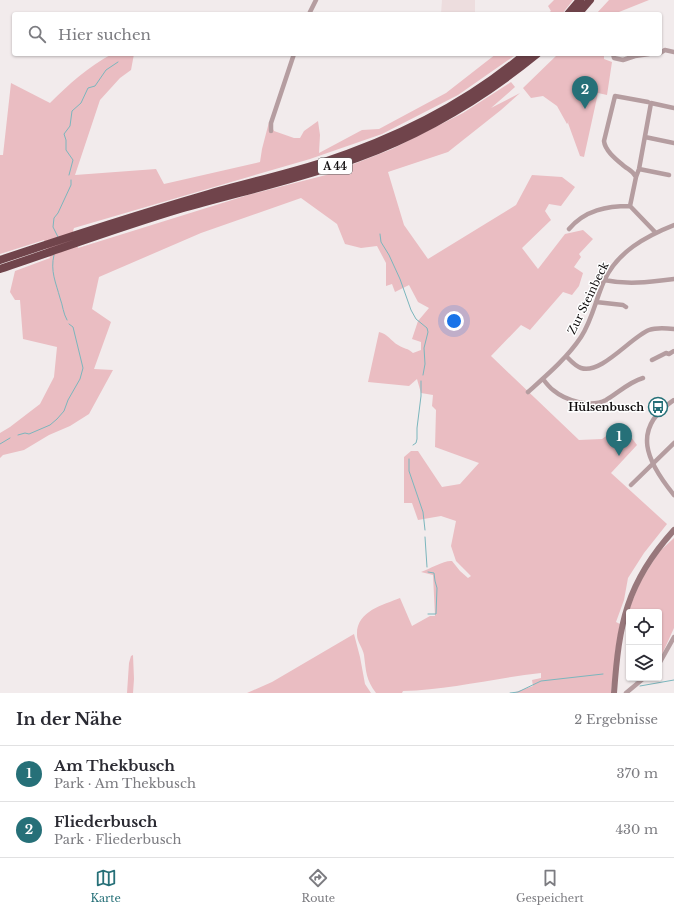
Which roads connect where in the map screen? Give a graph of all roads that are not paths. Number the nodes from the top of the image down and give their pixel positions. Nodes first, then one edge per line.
1 (316, 0) edge
2 (580, 0) edge
3 (590, 0) edge
4 (310, 12) edge
5 (570, 12) edge
6 (580, 12) edge
7 (662, 52) edge
8 (674, 52) edge
9 (293, 56) edge
10 (523, 56) edge
11 (534, 56) edge
12 (614, 56) edge
13 (639, 56) edge
14 (649, 102) junction
15 (674, 108) edge
16 (271, 131) dead end
17 (644, 137) junction
18 (674, 143) edge
19 (639, 170) junction
20 (669, 175) dead end
21 (636, 177) junction
22 (630, 206) junction
23 (674, 225) edge
24 (111, 227) junction
25 (569, 229) dead end
26 (656, 232) junction
27 (0, 260) edge
28 (0, 270) edge
29 (674, 279) edge
30 (604, 280) junction
31 (596, 302) junction
32 (626, 307) dead end
33 (674, 329) edge
34 (674, 351) edge
35 (566, 356) junction
36 (652, 360) dead end
37 (643, 378) dead end
38 (543, 379) junction
39 (528, 392) dead end
40 (674, 400) edge
41 (674, 444) edge
42 (653, 463) junction
43 (631, 485) dead end
44 (674, 495) edge
45 (674, 530) edge
46 (674, 637) edge
47 (662, 659) edge
48 (640, 681) edge
49 (614, 692) edge
50 (626, 693) edge

1 - 4 street
2 - 5 highway
3 - 6 highway
7 - 8 street
9 - 16 street
10 - 24 highway, A 44
11 - 24 highway, A 44
12 - 13 street
14 - 15 street
14 - 17 street
14 - 21 street
17 - 18 street
17 - 19 street
19 - 20 street
19 - 21 street
21 - 22 street
22 - 25 street
22 - 26 street
23 - 26 street, Zur Steinbeck
24 - 27 highway, A 44
24 - 28 highway, A 44
26 - 30 street, Zur Steinbeck
29 - 30 street
30 - 31 street, Zur Steinbeck
31 - 32 street
31 - 35 street, Zur Steinbeck
33 - 35 street
34 - 36 street
35 - 38 street, Zur Steinbeck
37 - 38 street
38 - 39 street, Zur Steinbeck
40 - 42 street
41 - 42 street
42 - 43 street
42 - 44 street
45 - 49 main road
46 - 47 street
48 - 50 street

